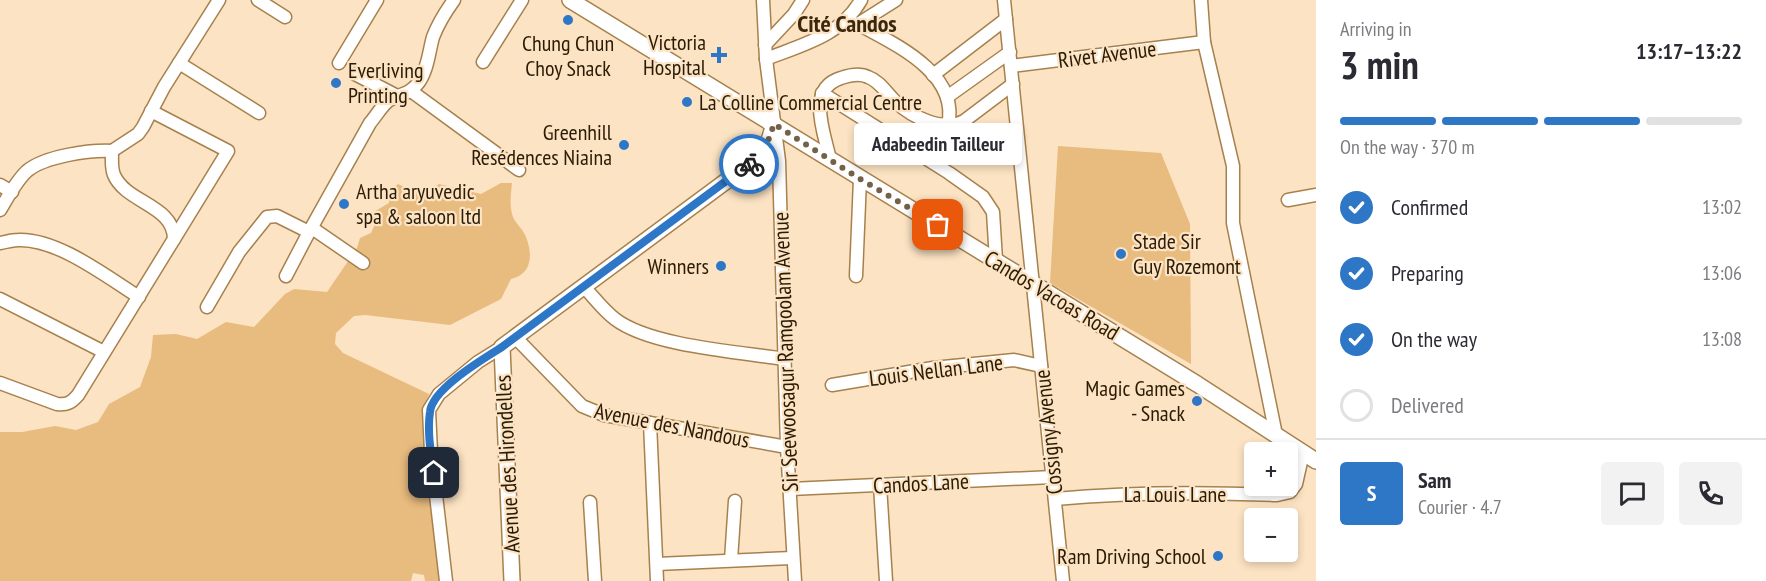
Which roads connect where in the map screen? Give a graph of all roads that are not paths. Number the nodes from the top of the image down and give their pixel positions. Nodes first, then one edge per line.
1 (219, 0) edge
2 (258, 0) edge
3 (377, 0) edge
4 (454, 0) edge
5 (522, 0) edge
6 (570, 0) edge
7 (763, 0) edge
8 (803, 0) edge
9 (861, 0) edge
10 (896, 0) edge
11 (1004, 0) edge
12 (1201, 0) edge
13 (285, 17) dead end
14 (1006, 19) junction
15 (852, 22) junction
16 (1204, 42) junction
17 (765, 45) junction
18 (1010, 52) junction
19 (765, 59) junction
20 (483, 62) dead end
21 (179, 63) junction
22 (339, 63) dead end
23 (1011, 66) junction
24 (355, 74) dead end
25 (933, 75) junction
26 (1013, 84) junction
27 (822, 93) junction
28 (405, 94) junction
29 (947, 97) junction
30 (151, 111) junction
31 (259, 113) dead end
32 (774, 124) junction
33 (948, 125) junction
34 (112, 151) junction
35 (830, 160) junction
36 (519, 170) dead end
37 (860, 179) junction
38 (0, 185) edge
39 (12, 192) junction
40 (1316, 195) edge
41 (1288, 200) dead end
42 (0, 210) edge
43 (311, 230) junction
44 (174, 239) junction
45 (0, 243) edge
46 (996, 260) junction
47 (363, 263) dead end
48 (286, 276) dead end
49 (856, 276) dead end
50 (1033, 283) junction
51 (583, 286) junction
52 (139, 297) junction
53 (0, 299) edge
54 (207, 307) dead end
55 (515, 337) junction
56 (502, 347) junction
57 (104, 352) junction
58 (785, 359) junction
59 (1041, 366) junction
60 (0, 383) edge
61 (832, 385) dead end
62 (650, 423) junction
63 (1276, 435) junction
64 (787, 447) junction
65 (1309, 457) edge
66 (1053, 477) junction
67 (880, 485) junction
68 (790, 489) junction
69 (1055, 499) junction
70 (735, 501) dead end
71 (591, 502) dead end
72 (792, 558) junction
73 (731, 560) junction
74 (657, 564) junction
75 (447, 581) edge
76 (512, 581) edge
77 (595, 581) edge
78 (657, 581) edge
79 (795, 581) edge
80 (886, 581) edge
81 (1063, 581) edge

1 - 21 street
2 - 13 street
3 - 22 street
4 - 28 street
5 - 20 street
6 - 32 main road, Candos Vacoas Road
7 - 17 street, Sir Seewoosagur Ramgoolam Avenue
8 - 17 street
9 - 15 street
10 - 15 street
11 - 14 street, Cossigny Avenue
12 - 16 street
14 - 18 street, Cossigny Avenue
14 - 25 street
15 - 19 street
15 - 25 street
16 - 23 street, Rivet Avenue
16 - 63 street
17 - 19 street, Sir Seewoosagur Ramgoolam Avenue
18 - 23 street, Cossigny Avenue
18 - 29 street
19 - 32 street, Sir Seewoosagur Ramgoolam Avenue
21 - 30 street
21 - 31 street
23 - 26 street, Cossigny Avenue
24 - 28 street
25 - 29 street
26 - 33 street
26 - 50 street, Cossigny Avenue
27 - 33 street
27 - 35 street
27 - 46 street
28 - 36 street
28 - 43 street
29 - 33 street
30 - 34 street
30 - 44 street
32 - 35 main road, Candos Vacoas Road
32 - 51 main road
32 - 58 street, Sir Seewoosagur Ramgoolam Avenue
34 - 39 street
34 - 44 street
35 - 37 main road, Candos Vacoas Road
37 - 46 main road, Candos Vacoas Road
37 - 49 street
38 - 39 street
39 - 42 street
40 - 41 street
43 - 47 street
43 - 48 street
43 - 54 street
44 - 52 street
45 - 52 street
46 - 50 main road, Candos Vacoas Road
50 - 59 street, Cossigny Avenue
50 - 63 main road, Candos Vacoas Road
51 - 55 main road
51 - 58 street
52 - 57 street
53 - 57 street
55 - 56 main road
55 - 62 street, Avenue des Nandous
56 - 75 street
56 - 76 main road, Avenue des Hirondelles
57 - 60 street
58 - 64 street, Sir Seewoosagur Ramgoolam Avenue
59 - 61 street, Louis Nellan Lane
59 - 66 street, Cossigny Avenue
62 - 64 street, Avenue des Nandous
62 - 74 street
63 - 65 main road, Candos Vacoas Road
64 - 68 street, Sir Seewoosagur Ramgoolam Avenue
65 - 69 street, La Louis Lane
66 - 67 street, Candos Lane
66 - 69 street, Cossigny Avenue
67 - 68 street, Candos Lane
67 - 80 street
68 - 72 street, Sir Seewoosagur Ramgoolam Avenue
69 - 81 street, Cossigny Avenue
70 - 73 street
71 - 77 street
72 - 73 street
72 - 79 street, Sir Seewoosagur Ramgoolam Avenue
73 - 74 street
74 - 78 street

